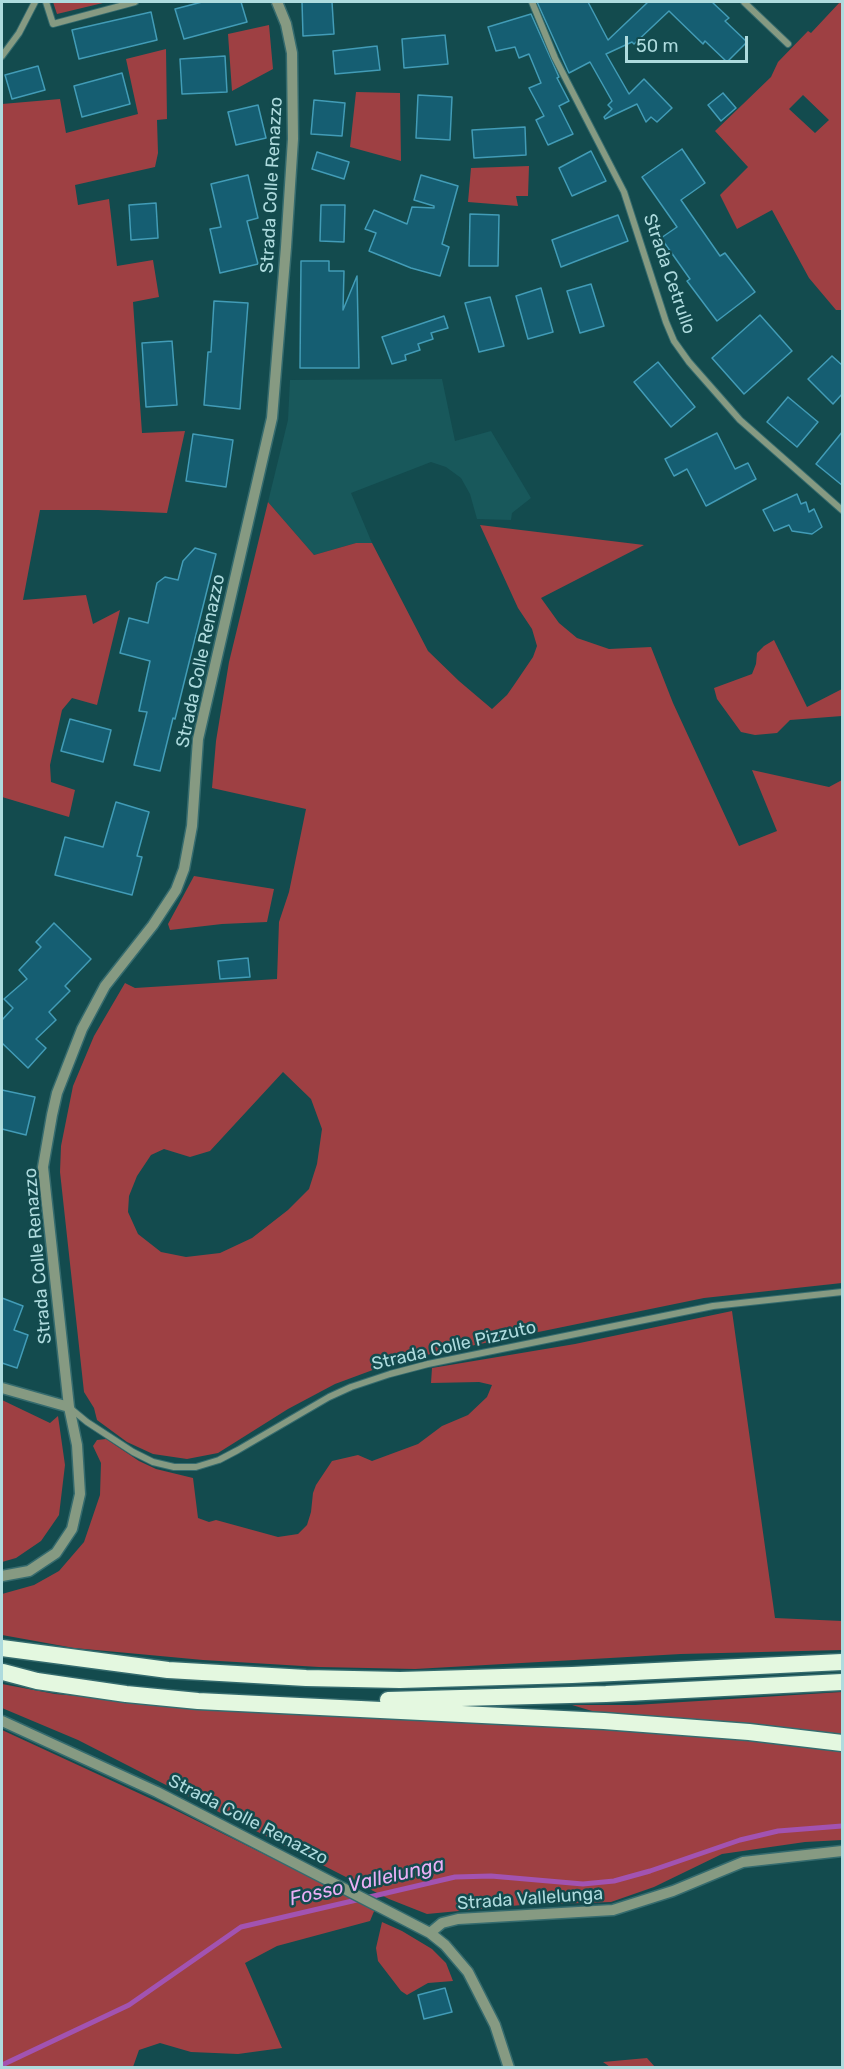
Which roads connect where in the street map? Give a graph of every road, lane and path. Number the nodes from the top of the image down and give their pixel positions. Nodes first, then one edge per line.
1 (35, 2) edge
2 (46, 2) edge
3 (135, 2) edge
4 (277, 2) edge
5 (532, 2) edge
6 (744, 2) edge
7 (788, 44) dead end
8 (2, 56) edge
9 (843, 510) edge
10 (843, 1292) edge
11 (2, 1388) edge
12 (69, 1407) junction
13 (2, 1576) edge
14 (4, 1648) edge
15 (843, 1662) edge
16 (2, 1672) edge
17 (843, 1682) edge
18 (2, 1721) edge
19 (843, 1743) edge
20 (843, 1851) edge
21 (430, 1933) junction
22 (509, 2067) edge

1 - 8 street
2 - 3 street
4 - 12 street, Strada Colle Renazzo
5 - 9 street, Strada Cetrullo
6 - 7 street
10 - 12 street, Strada Colle Pizzuto
11 - 12 street
12 - 13 street, Strada Colle Renazzo
14 - 15 highway
16 - 17 highway
16 - 19 highway
18 - 21 street, Strada Colle Renazzo
20 - 21 street, Strada Vallelunga
21 - 22 street, Strada Colle Renazzo

